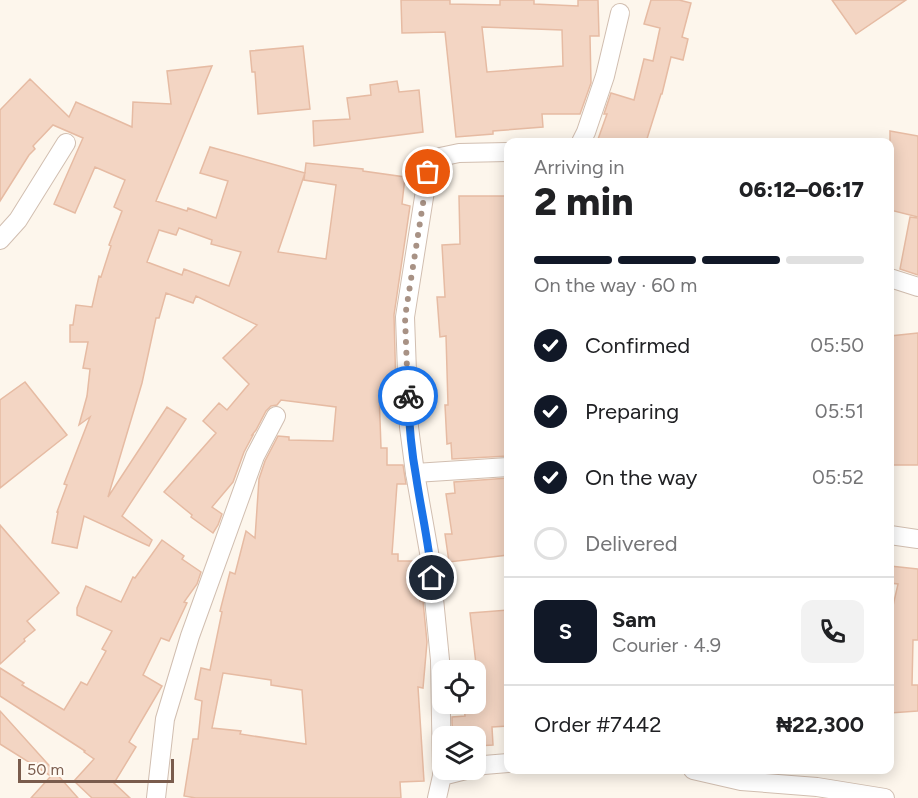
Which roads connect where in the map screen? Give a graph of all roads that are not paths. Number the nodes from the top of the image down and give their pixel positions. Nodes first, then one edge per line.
1 (620, 13) dead end
2 (583, 138) edge
3 (66, 143) dead end
4 (504, 152) edge
5 (0, 240) edge
6 (894, 279) edge
7 (918, 287) edge
8 (276, 416) dead end
9 (504, 467) edge
10 (415, 473) junction
11 (894, 536) edge
12 (918, 539) edge
13 (441, 726) edge
14 (504, 763) edge
15 (486, 765) edge
16 (710, 774) edge
17 (441, 780) edge
18 (156, 798) edge
19 (437, 798) edge
20 (885, 798) edge

1 - 2 street
3 - 5 street
4 - 10 street
6 - 7 street
8 - 18 street
9 - 10 street
10 - 13 street
11 - 12 street
14 - 15 street
16 - 20 street
17 - 19 street

